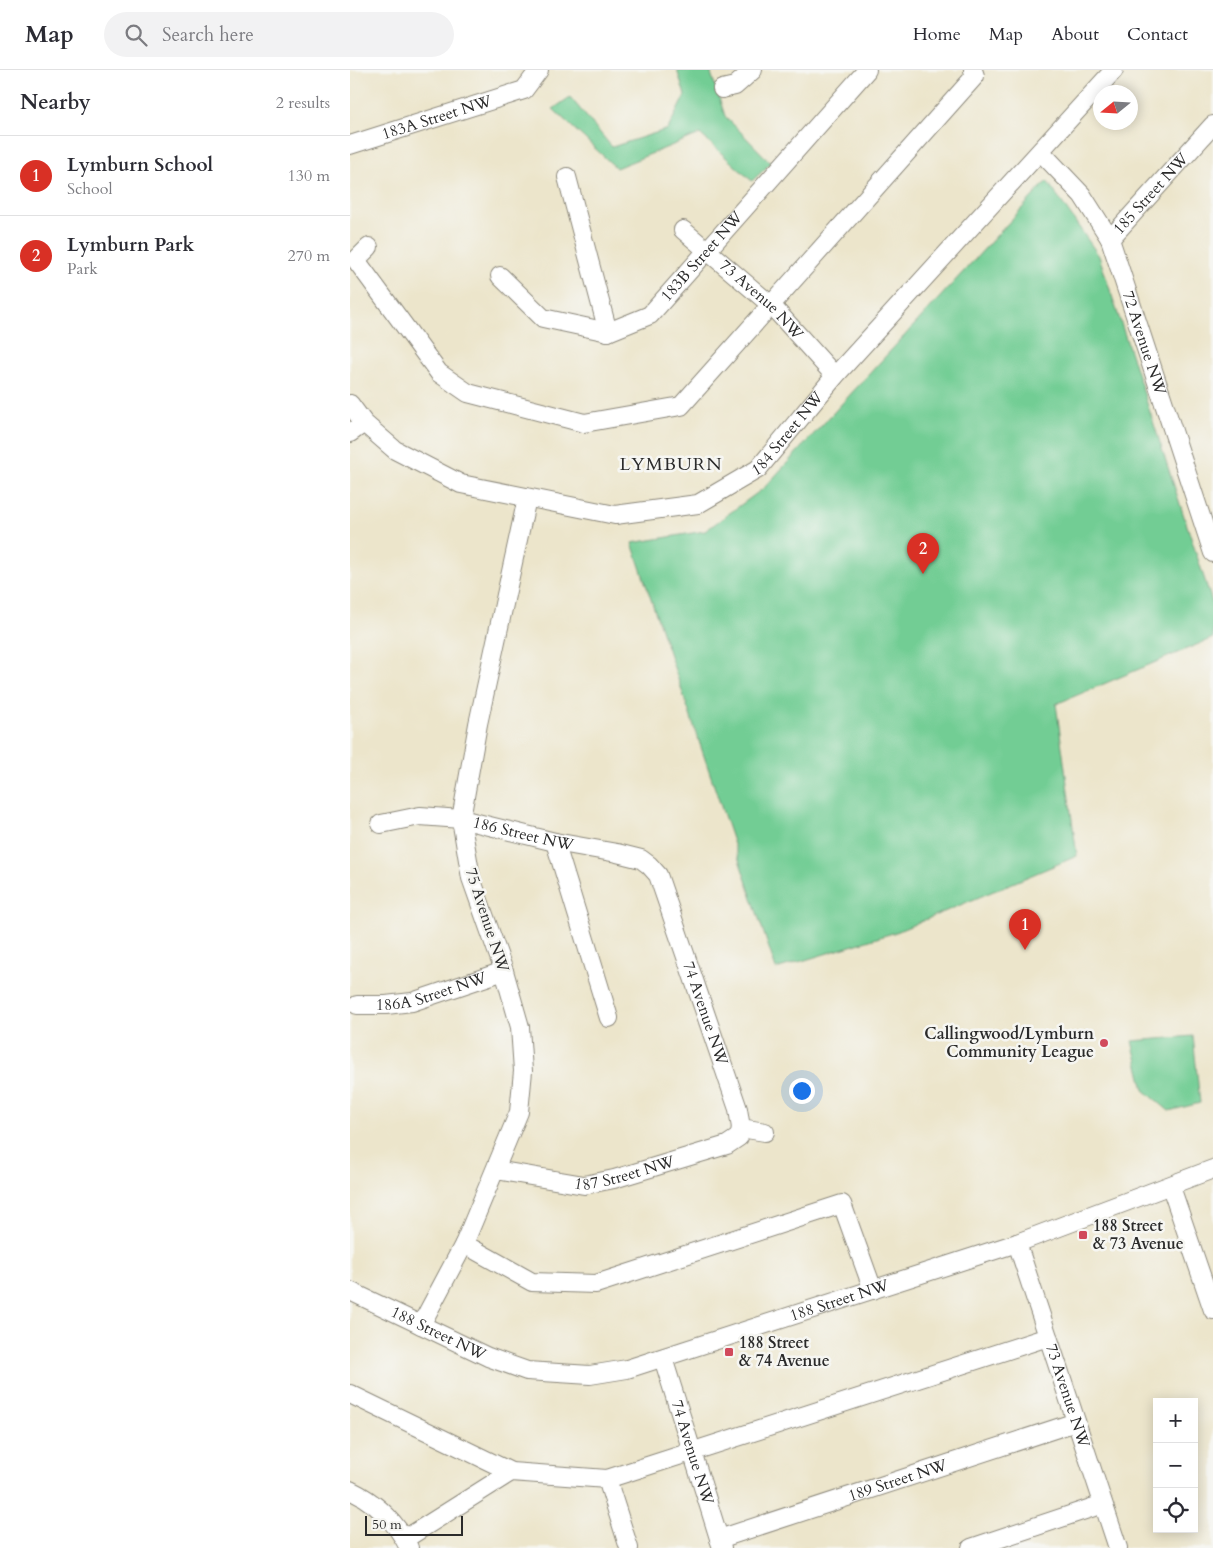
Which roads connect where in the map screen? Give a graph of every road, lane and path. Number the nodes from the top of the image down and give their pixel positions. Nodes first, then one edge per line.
1 (539, 70) edge
2 (753, 70) edge
3 (867, 70) edge
4 (973, 70) edge
5 (1110, 71) edge
6 (722, 89) dead end
7 (1213, 125) edge
8 (350, 145) edge
9 (1041, 152) junction
10 (566, 177) dead end
11 (683, 230) dead end
12 (1110, 239) junction
13 (369, 247) dead end
14 (707, 250) junction
15 (500, 276) dead end
16 (772, 306) junction
17 (608, 332) junction
18 (835, 376) junction
19 (350, 404) edge
20 (357, 428) edge
21 (527, 498) junction
22 (1213, 554) edge
23 (461, 819) junction
24 (381, 824) dead end
25 (556, 842) junction
26 (658, 875) joint
27 (504, 971) junction
28 (357, 1005) dead end
29 (609, 1018) dead end
30 (742, 1128) junction
31 (765, 1132) dead end
32 (496, 1170) junction
33 (1213, 1170) edge
34 (1171, 1187) junction
35 (1017, 1243) junction
36 (464, 1244) junction
37 (1209, 1288) edge
38 (873, 1290) junction
39 (350, 1291) edge
40 (1213, 1310) edge
41 (421, 1325) junction
42 (1048, 1337) junction
43 (663, 1358) junction
44 (350, 1394) edge
45 (1076, 1422) junction
46 (693, 1452) junction
47 (511, 1472) junction
48 (607, 1480) junction
49 (350, 1490) edge
50 (1103, 1504) junction
51 (407, 1544) edge
52 (721, 1544) edge
53 (629, 1548) edge
54 (971, 1548) edge
55 (1118, 1548) edge

1 - 8 street, 183A Street NW
2 - 6 street
3 - 14 street, 183B Street NW
4 - 16 street
5 - 9 street, 184 Street NW
7 - 12 street, 185 Street NW
9 - 12 street, 72 Avenue NW
9 - 18 street, 184 Street NW
10 - 17 street
11 - 14 street, 73 Avenue NW
12 - 22 street, 72 Avenue NW
13 - 16 street
14 - 16 street, 73 Avenue NW
14 - 17 street, 183B Street NW
15 - 17 street
16 - 18 street, 73 Avenue NW
18 - 21 street, 184 Street NW
19 - 20 street, 184 Street NW
20 - 21 street, 184 Street NW
21 - 23 street, 75 Avenue NW
23 - 24 street, 186 Street NW
23 - 25 street, 186 Street NW
23 - 27 street, 75 Avenue NW
25 - 26 street, 186 Street NW
25 - 29 street
26 - 30 street, 74 Avenue NW
27 - 28 street, 186A Street NW
27 - 32 street, 75 Avenue NW
30 - 31 street
30 - 32 street, 187 Street NW
32 - 36 street, 75 Avenue NW
33 - 34 street, 188 Street NW
34 - 35 street, 188 Street NW
34 - 37 street
35 - 38 street, 188 Street NW
35 - 42 street, 73 Avenue NW
36 - 38 street
36 - 41 street, 75 Avenue NW
37 - 40 street
38 - 43 street, 188 Street NW
39 - 41 street, 188 Street NW
41 - 43 street, 188 Street NW
42 - 45 street, 73 Avenue NW
42 - 46 street
43 - 46 street, 74 Avenue NW
44 - 47 street
45 - 50 street, 73 Avenue NW
45 - 52 street, 189 Street NW
46 - 48 street
46 - 52 street, 74 Avenue NW
47 - 48 street
47 - 51 street
48 - 53 street
49 - 51 street
50 - 54 street
50 - 55 street, 73 Avenue NW

